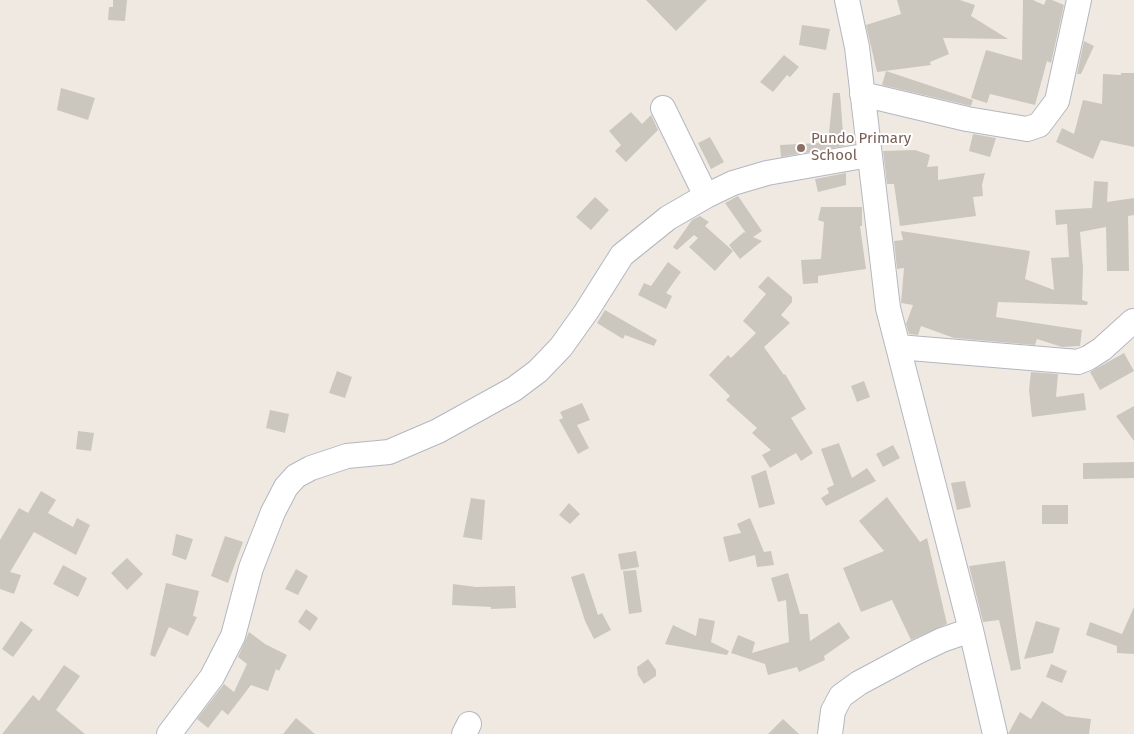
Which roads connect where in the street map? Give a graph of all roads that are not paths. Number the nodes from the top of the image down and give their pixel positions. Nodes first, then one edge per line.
1 (847, 0) edge
2 (1079, 0) edge
3 (862, 94) junction
4 (663, 108) dead end
5 (869, 155) junction
6 (706, 196) junction
7 (1133, 321) edge
8 (898, 346) junction
9 (971, 630) junction
10 (169, 734) edge
11 (830, 734) edge
12 (995, 734) edge

1 - 3 street
2 - 3 street
3 - 5 street
4 - 6 street
5 - 6 street
5 - 8 street
6 - 10 street
7 - 8 street
8 - 9 street
9 - 11 street
9 - 12 street

